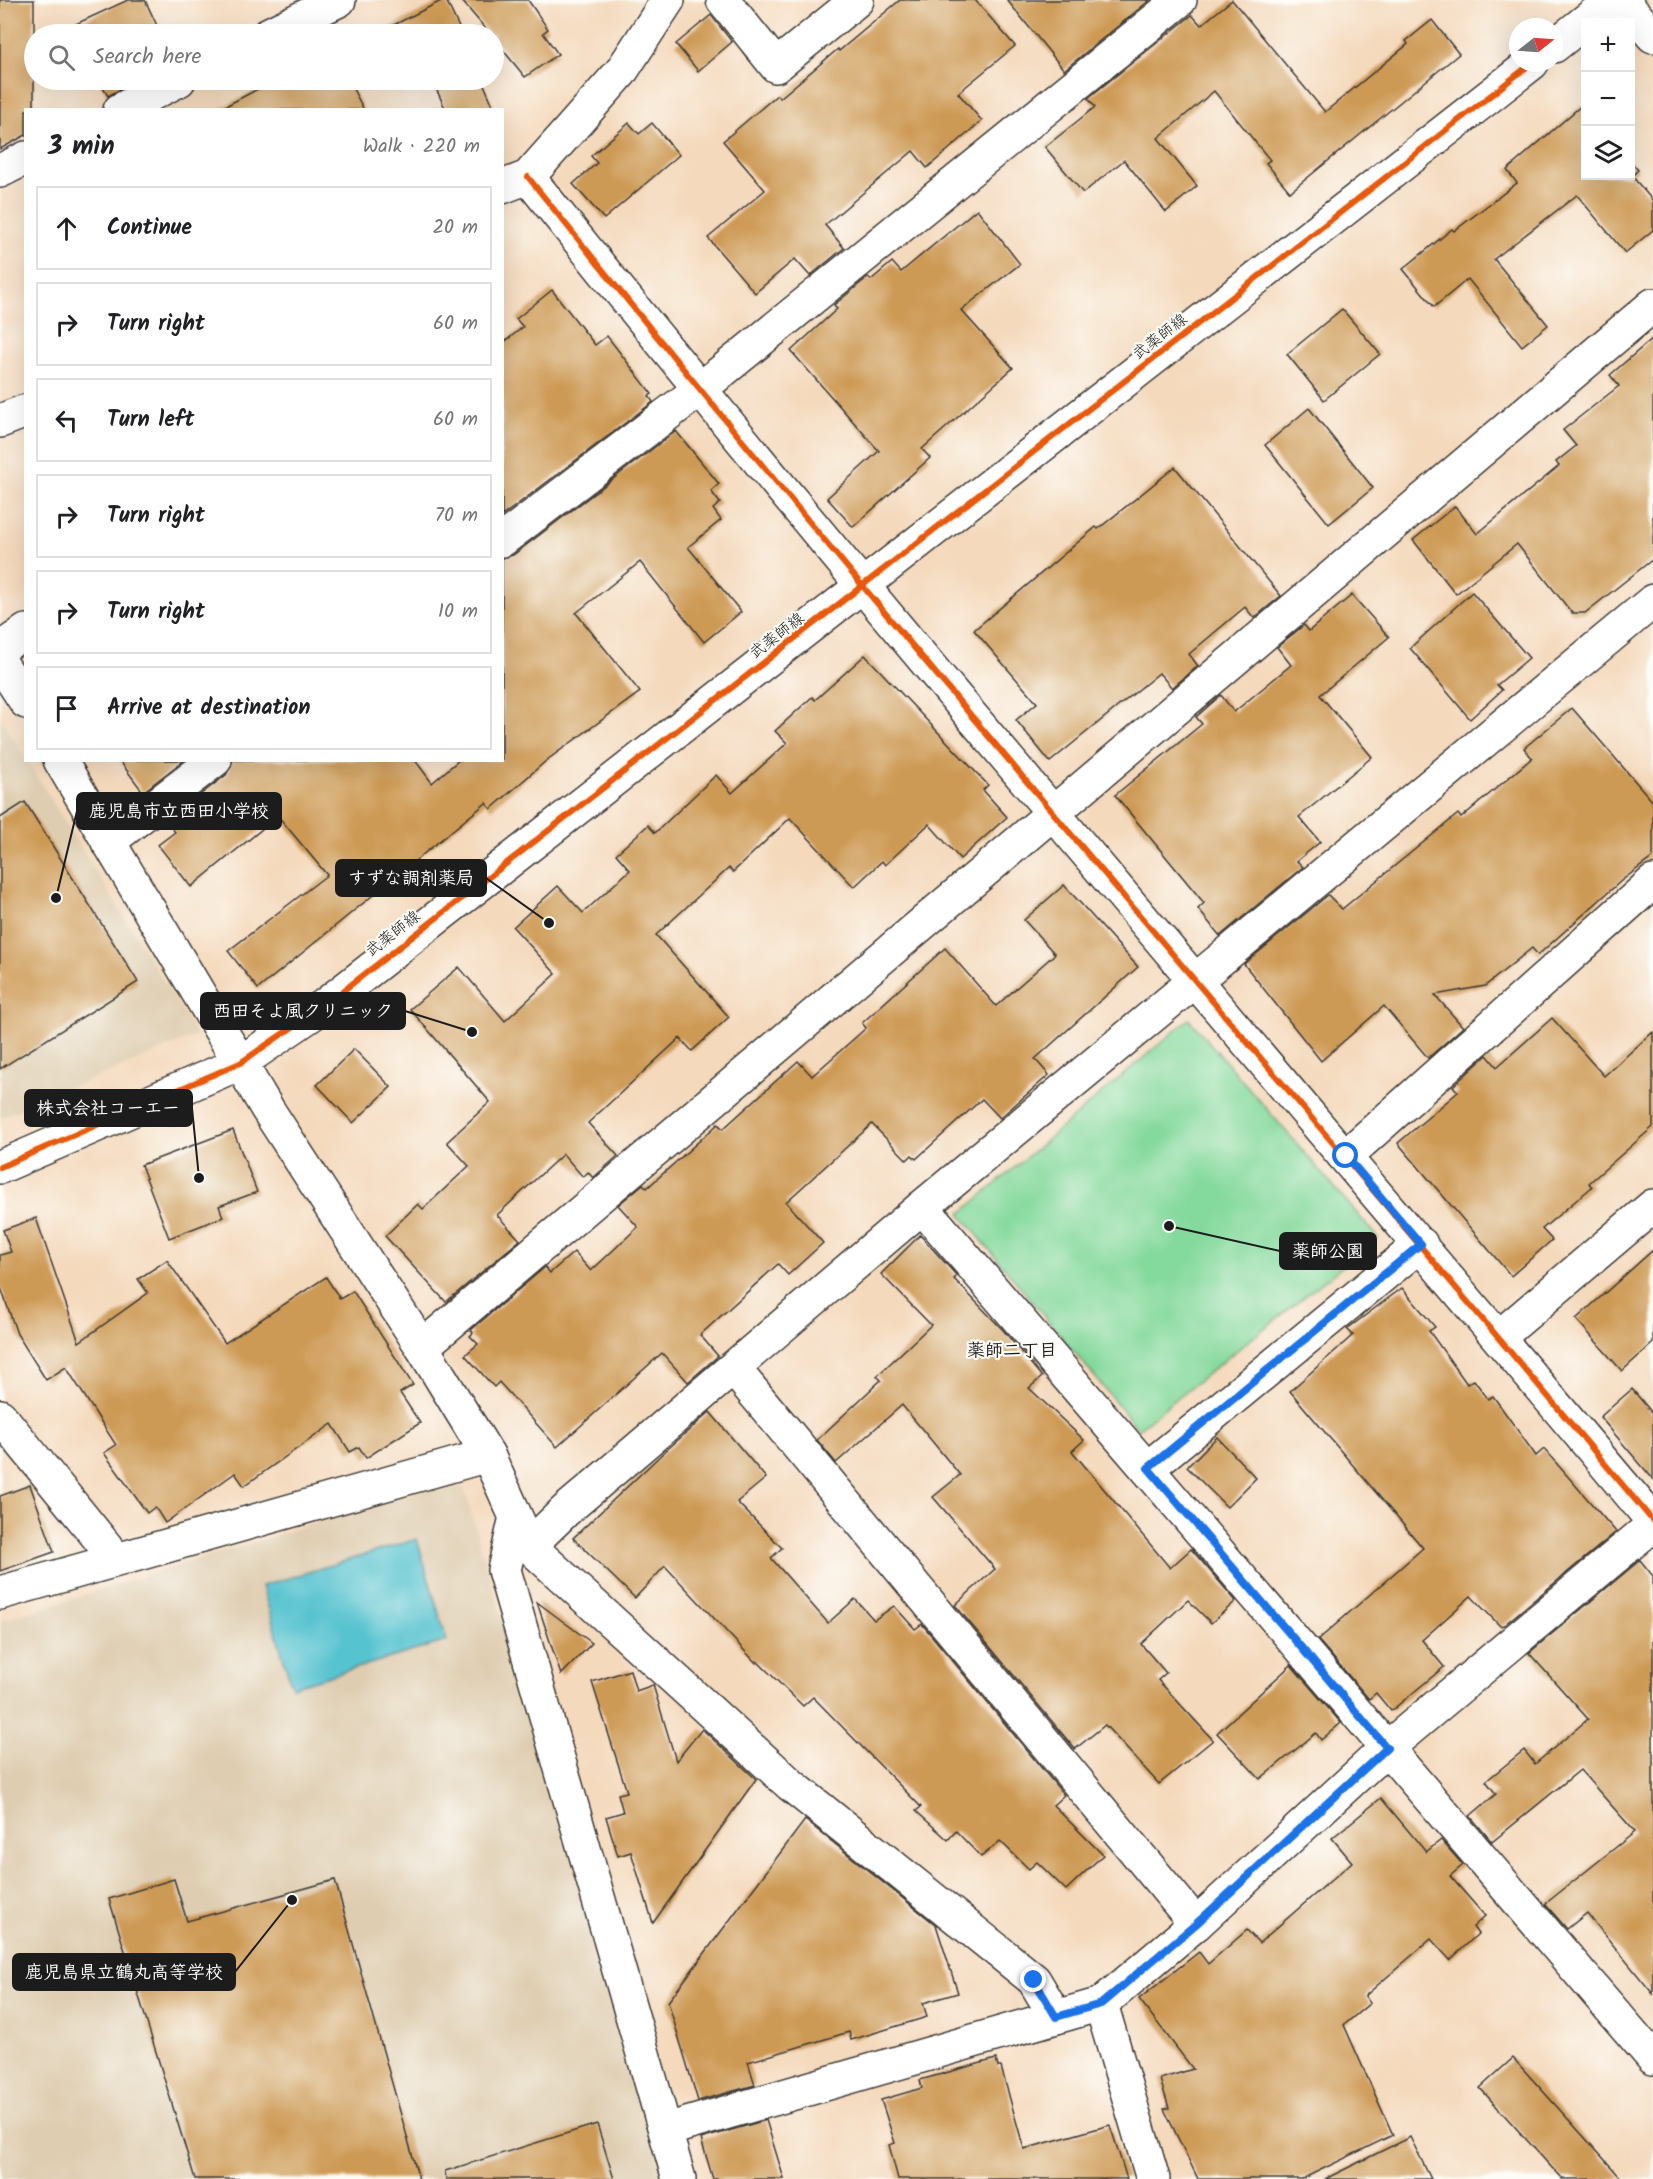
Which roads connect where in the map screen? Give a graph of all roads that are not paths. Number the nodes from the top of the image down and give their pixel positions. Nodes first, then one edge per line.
1 (339, 0) edge
2 (668, 0) edge
3 (723, 0) edge
4 (857, 0) edge
5 (1180, 0) edge
6 (1612, 0) edge
7 (1622, 0) edge
8 (290, 24) edge
9 (1653, 36) edge
10 (1563, 39) edge
11 (1521, 72) edge
12 (159, 90) edge
13 (124, 108) edge
14 (24, 159) edge
15 (0, 171) edge
16 (515, 182) edge
17 (1653, 305) edge
18 (699, 390) junction
19 (24, 412) edge
20 (0, 421) edge
21 (504, 538) edge
22 (862, 588) junction
23 (1653, 601) edge
24 (24, 632) edge
25 (0, 649) edge
26 (0, 662) edge
27 (24, 699) edge
28 (61, 762) edge
29 (212, 762) edge
30 (1053, 811) junction
31 (108, 842) junction
32 (1653, 882) edge
33 (1197, 982) junction
34 (240, 1064) junction
35 (1346, 1156) junction
36 (0, 1167) edge
37 (1653, 1206) edge
38 (922, 1207) junction
39 (1421, 1244) junction
40 (1499, 1337) junction
41 (422, 1347) junction
42 (734, 1370) junction
43 (0, 1416) edge
44 (488, 1455) junction
45 (1148, 1468) junction
46 (1653, 1523) edge
47 (522, 1533) junction
48 (116, 1559) junction
49 (0, 1593) edge
50 (1387, 1748) junction
51 (1196, 1924) junction
52 (1101, 2004) junction
53 (1056, 2017) junction
54 (1653, 2058) edge
55 (666, 2130) junction
56 (679, 2179) edge
57 (1153, 2179) edge

1 - 8 street
2 - 16 street
3 - 4 street
5 - 18 street
6 - 10 street
7 - 9 street
11 - 22 street, 武薬師線
12 - 13 street
14 - 15 street
16 - 18 street
17 - 30 street
18 - 21 street
18 - 22 street
19 - 20 street
22 - 30 street
22 - 34 street, 武薬師線
23 - 33 street
24 - 25 street
26 - 27 street
28 - 31 street
29 - 31 street
30 - 33 street
30 - 41 street
31 - 34 street
32 - 35 street
33 - 35 street
33 - 38 street
34 - 36 street, 武薬師線
34 - 41 street
35 - 39 street
37 - 40 street
38 - 42 street
38 - 45 street
39 - 40 street
39 - 45 street
40 - 46 street
41 - 44 street
42 - 47 street
42 - 51 street
43 - 48 street
44 - 47 street
44 - 48 street
45 - 50 street
46 - 50 street
47 - 53 street
47 - 55 street
48 - 49 street
50 - 51 street
50 - 54 street
51 - 52 street
52 - 53 street
52 - 57 street
53 - 55 street
55 - 56 street

